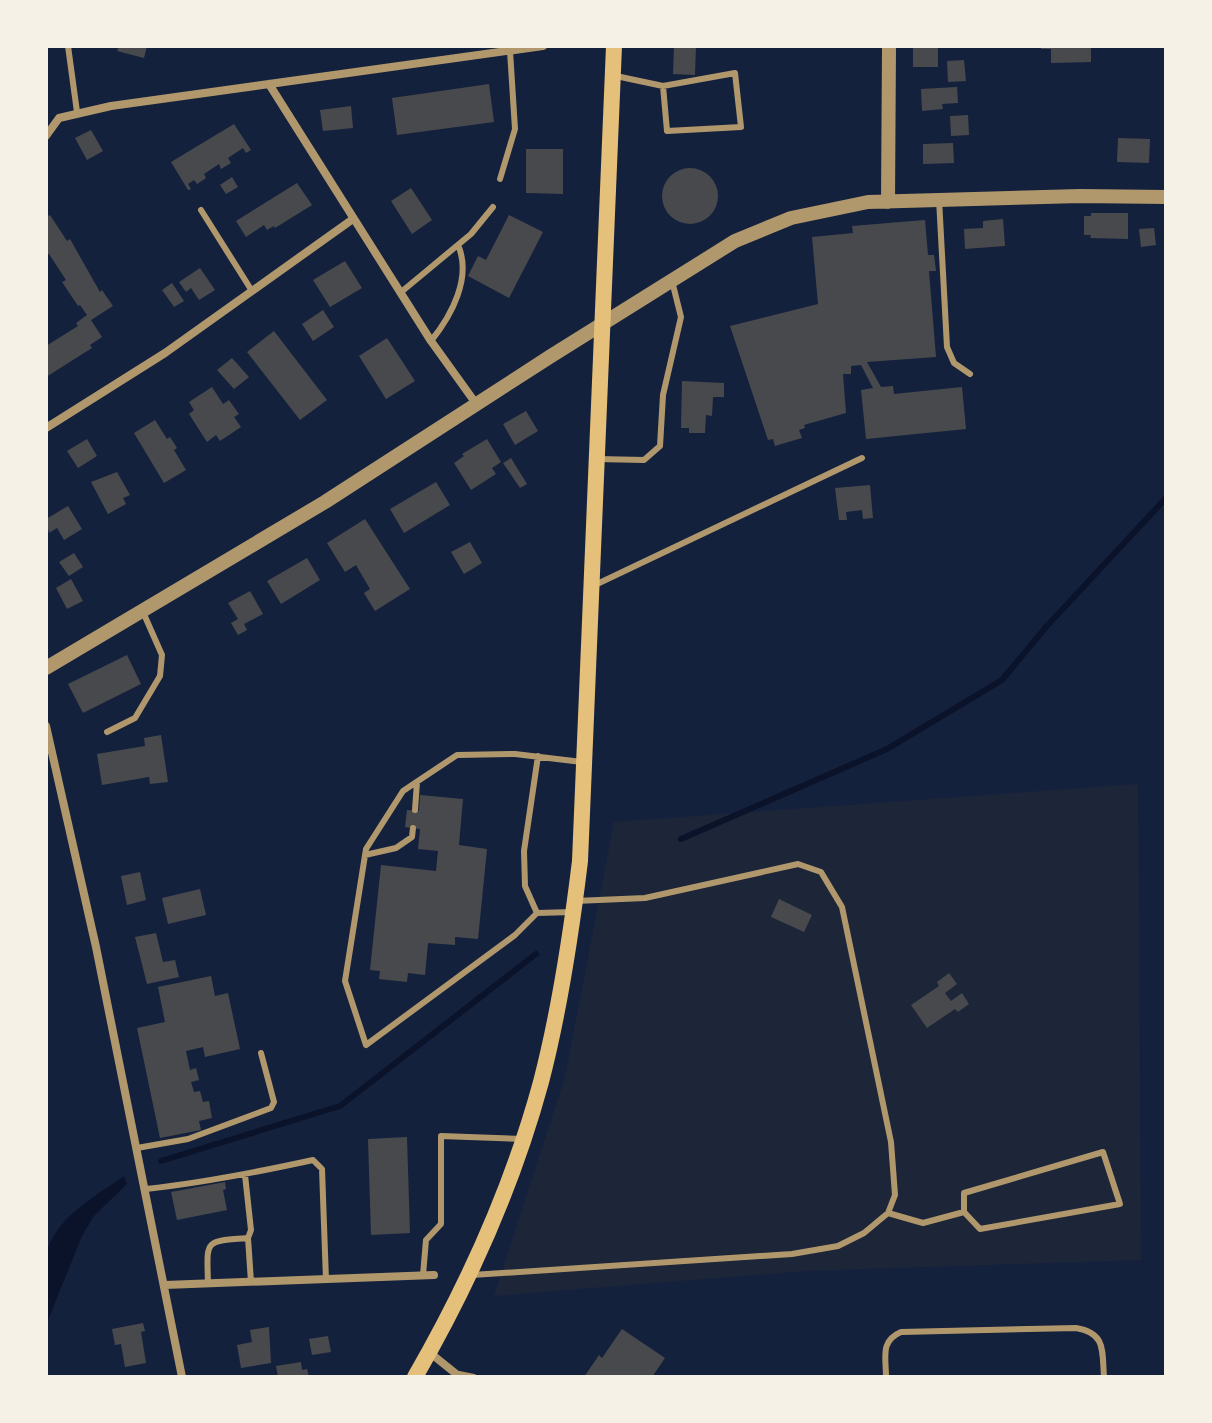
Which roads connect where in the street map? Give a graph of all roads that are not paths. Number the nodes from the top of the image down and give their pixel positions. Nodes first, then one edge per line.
1 (68, 46) edge
2 (543, 46) edge
3 (614, 46) edge
4 (889, 46) edge
5 (510, 51) junction
6 (613, 75) junction
7 (269, 84) junction
8 (663, 86) junction
9 (77, 112) junction
10 (46, 136) edge
11 (500, 179) dead end
12 (1166, 197) edge
13 (939, 199) junction
14 (888, 202) junction
15 (493, 207) dead end
16 (201, 210) dead end
17 (353, 219) junction
18 (458, 245) junction
19 (672, 280) junction
20 (252, 291) junction
21 (400, 293) junction
22 (604, 323) junction
23 (431, 341) junction
24 (970, 374) dead end
25 (477, 405) junction
26 (46, 428) edge
27 (862, 458) dead end
28 (597, 459) junction
29 (592, 587) junction
30 (143, 612) junction
31 (46, 668) edge
32 (46, 726) edge
33 (107, 732) dead end
34 (538, 756) junction
35 (585, 762) junction
36 (417, 782) junction
37 (415, 810) dead end
38 (413, 828) dead end
39 (365, 855) junction
40 (574, 907) junction
41 (537, 913) junction
42 (261, 1053) dead end
43 (523, 1139) junction
44 (137, 1148) junction
45 (245, 1175) junction
46 (146, 1189) junction
47 (964, 1212) junction
48 (888, 1213) junction
49 (248, 1238) junction
50 (423, 1275) junction
51 (434, 1275) dead end
52 (468, 1275) junction
53 (326, 1280) junction
54 (251, 1282) junction
55 (208, 1284) junction
56 (165, 1285) junction
57 (429, 1352) junction
58 (459, 1376) edge
59 (182, 1377) edge
60 (415, 1377) edge
61 (474, 1377) edge
62 (886, 1377) edge
63 (1104, 1377) edge

1 - 9 lane
2 - 5 street
3 - 6 main road
4 - 14 street
5 - 7 street
5 - 11 lane
6 - 8 lane
6 - 22 main road
7 - 9 street
7 - 17 street
8 - 8 lane
9 - 10 street
12 - 13 street
13 - 14 street
13 - 24 lane
14 - 19 street
15 - 18 lane
16 - 20 lane
17 - 20 street
17 - 21 street
18 - 21 lane
18 - 23 lane
19 - 22 street
19 - 28 lane
20 - 26 street
21 - 23 street
22 - 25 street
22 - 28 main road
23 - 25 street
25 - 30 street
27 - 29 lane
28 - 29 main road
29 - 35 main road
30 - 31 street
30 - 33 lane
32 - 44 street
34 - 35 lane
34 - 36 lane
34 - 41 lane
35 - 40 main road
36 - 37 lane
36 - 39 lane
38 - 39 lane
39 - 41 lane
40 - 41 lane
40 - 43 main road
40 - 48 lane
42 - 44 lane
43 - 50 lane
43 - 52 main road
44 - 46 street
45 - 46 lane
45 - 49 lane
45 - 53 lane
46 - 56 street
47 - 47 lane
47 - 48 lane
48 - 52 lane
49 - 54 lane
49 - 55 lane
50 - 51 street
50 - 53 street
52 - 57 main road
53 - 54 street
54 - 55 street
55 - 56 street
56 - 59 street
57 - 58 street
57 - 60 main road
58 - 61 lane
62 - 63 lane

